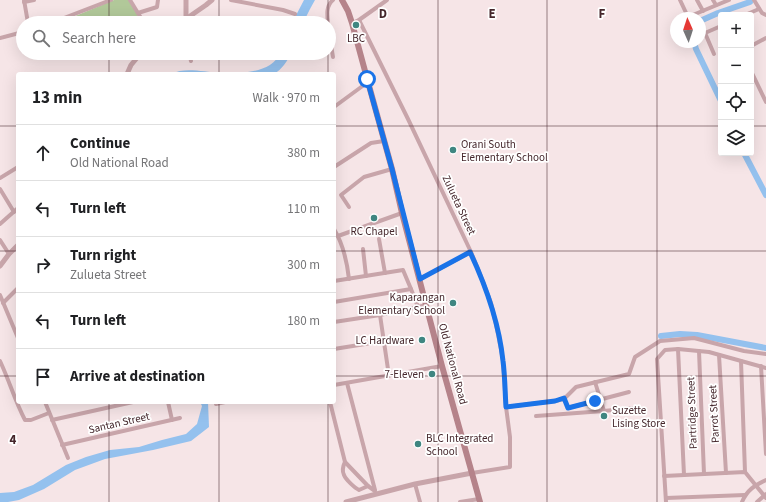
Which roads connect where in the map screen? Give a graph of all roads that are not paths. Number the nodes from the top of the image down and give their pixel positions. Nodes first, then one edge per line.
1 (34, 0) edge
2 (111, 0) edge
3 (130, 0) edge
4 (158, 0) edge
5 (186, 0) edge
6 (212, 0) edge
7 (231, 0) edge
8 (333, 0) edge
9 (342, 0) edge
10 (387, 0) edge
11 (680, 0) edge
12 (697, 0) edge
13 (713, 0) edge
14 (730, 0) edge
15 (754, 0) edge
16 (24, 1) edge
17 (716, 5) junction
18 (758, 7) junction
19 (702, 11) junction
20 (750, 12) edge
21 (138, 13) junction
22 (294, 14) dead end
23 (766, 15) edge
24 (27, 16) edge
25 (69, 16) edge
26 (140, 16) edge
27 (186, 16) edge
28 (192, 16) edge
29 (328, 16) edge
30 (359, 20) junction
31 (352, 23) junction
32 (718, 27) edge
33 (16, 34) edge
34 (0, 38) edge
35 (766, 38) edge
36 (754, 44) edge
37 (714, 54) dead end
38 (135, 60) edge
39 (128, 72) edge
40 (754, 77) edge
41 (368, 82) junction
42 (766, 102) edge
43 (336, 106) edge
44 (384, 141) junction
45 (336, 165) edge
46 (16, 168) edge
47 (392, 169) junction
48 (0, 178) edge
49 (0, 189) edge
50 (349, 207) dead end
51 (14, 212) joint
52 (402, 213) junction
53 (0, 224) edge
54 (336, 232) edge
55 (338, 236) junction
56 (379, 239) dead end
57 (0, 240) edge
58 (16, 247) edge
59 (363, 250) dead end
60 (470, 252) junction
61 (9, 254) junction
62 (0, 266) edge
63 (385, 273) junction
64 (366, 276) junction
65 (349, 279) junction
66 (420, 279) junction
67 (336, 281) edge
68 (411, 289) junction
69 (16, 290) edge
70 (0, 295) edge
71 (336, 302) edge
72 (3, 303) junction
73 (427, 305) junction
74 (418, 307) junction
75 (380, 315) junction
76 (336, 322) edge
77 (16, 333) edge
78 (384, 341) junction
79 (336, 349) edge
80 (678, 349) junction
81 (699, 351) junction
82 (766, 354) edge
83 (719, 355) junction
84 (0, 361) edge
85 (741, 361) junction
86 (442, 366) junction
87 (761, 366) junction
88 (766, 368) edge
89 (389, 376) junction
90 (595, 382) junction
91 (347, 383) junction
92 (336, 385) edge
93 (629, 392) dead end
94 (564, 398) junction
95 (601, 400) junction
96 (16, 401) edge
97 (17, 404) edge
98 (46, 404) edge
99 (123, 404) edge
100 (168, 404) edge
101 (330, 404) edge
102 (506, 407) junction
103 (568, 408) junction
104 (632, 408) dead end
105 (604, 411) junction
106 (49, 413) junction
107 (570, 413) junction
108 (536, 416) dead end
109 (180, 418) dead end
110 (52, 420) junction
111 (172, 420) junction
112 (62, 445) junction
113 (766, 454) edge
114 (68, 458) dead end
115 (345, 462) junction
116 (726, 472) junction
117 (745, 472) junction
118 (472, 473) junction
119 (684, 474) junction
120 (704, 474) junction
121 (664, 476) junction
122 (766, 480) edge
123 (416, 484) junction
124 (755, 485) junction
125 (368, 486) junction
126 (375, 492) junction
127 (745, 496) junction
128 (765, 496) edge
129 (479, 500) edge
130 (666, 500) edge
131 (346, 502) edge
132 (420, 502) edge
133 (460, 502) edge
134 (742, 502) edge
135 (757, 502) edge

1 - 16 street
2 - 25 street
3 - 21 street
4 - 21 street
5 - 27 street
6 - 28 street
7 - 22 street
8 - 29 street
9 - 31 main road, Old National Road
10 - 30 street
11 - 19 street
12 - 19 street
13 - 17 street
14 - 17 street
15 - 18 street
16 - 24 street
17 - 19 street
18 - 20 street
18 - 23 street
21 - 26 street
30 - 31 street
30 - 60 street, Zulueta Street
31 - 41 main road, Old National Road
32 - 37 street
33 - 34 street
35 - 36 street
38 - 39 street
40 - 42 street
41 - 43 street
41 - 44 main road, Old National Road
44 - 45 street
44 - 47 main road, Old National Road
46 - 48 street
47 - 50 street
47 - 52 main road, Old National Road
49 - 51 street
51 - 53 street
52 - 55 street
52 - 66 main road, Old National Road
54 - 55 street
55 - 65 street
56 - 63 street
57 - 61 street
58 - 61 street
59 - 64 street
60 - 66 street
60 - 102 street, Zulueta Street
61 - 62 street
63 - 64 street
63 - 68 street
64 - 65 street
65 - 67 street
66 - 73 main road, Old National Road
68 - 71 street
68 - 74 street
69 - 72 street
70 - 72 street
72 - 77 street
73 - 74 street
73 - 86 main road, Old National Road
74 - 75 street
75 - 76 street
75 - 78 street
78 - 79 street
78 - 89 street
80 - 81 street
80 - 119 street
80 - 121 street
81 - 83 street
81 - 120 street, Partridge Street
82 - 90 street
83 - 85 street
83 - 116 street, Parrot Street
84 - 96 street
85 - 87 street
85 - 117 street
86 - 89 street
86 - 118 main road, Old National Road
87 - 88 street
87 - 113 street
89 - 91 street
90 - 94 street
90 - 95 street
91 - 92 street
91 - 126 street
93 - 95 street
94 - 102 street
94 - 103 street
95 - 103 street
95 - 105 street
97 - 106 street
98 - 106 street
99 - 110 street
100 - 111 street
101 - 115 street
102 - 118 street, Zulueta Street
103 - 107 street
104 - 105 street
105 - 107 street
106 - 110 street
107 - 108 street
109 - 111 street, Santan Street
110 - 112 street
111 - 112 street, Santan Street
112 - 114 street
115 - 125 street
115 - 125 street
116 - 117 street
116 - 120 street
117 - 124 street
118 - 123 street
118 - 129 main road, Old National Road
119 - 120 street
119 - 121 street
121 - 130 street
122 - 124 street
123 - 126 street
123 - 132 street
124 - 127 street
124 - 128 street
125 - 126 street
126 - 131 street
127 - 130 street
127 - 134 street
128 - 135 street
129 - 133 street

